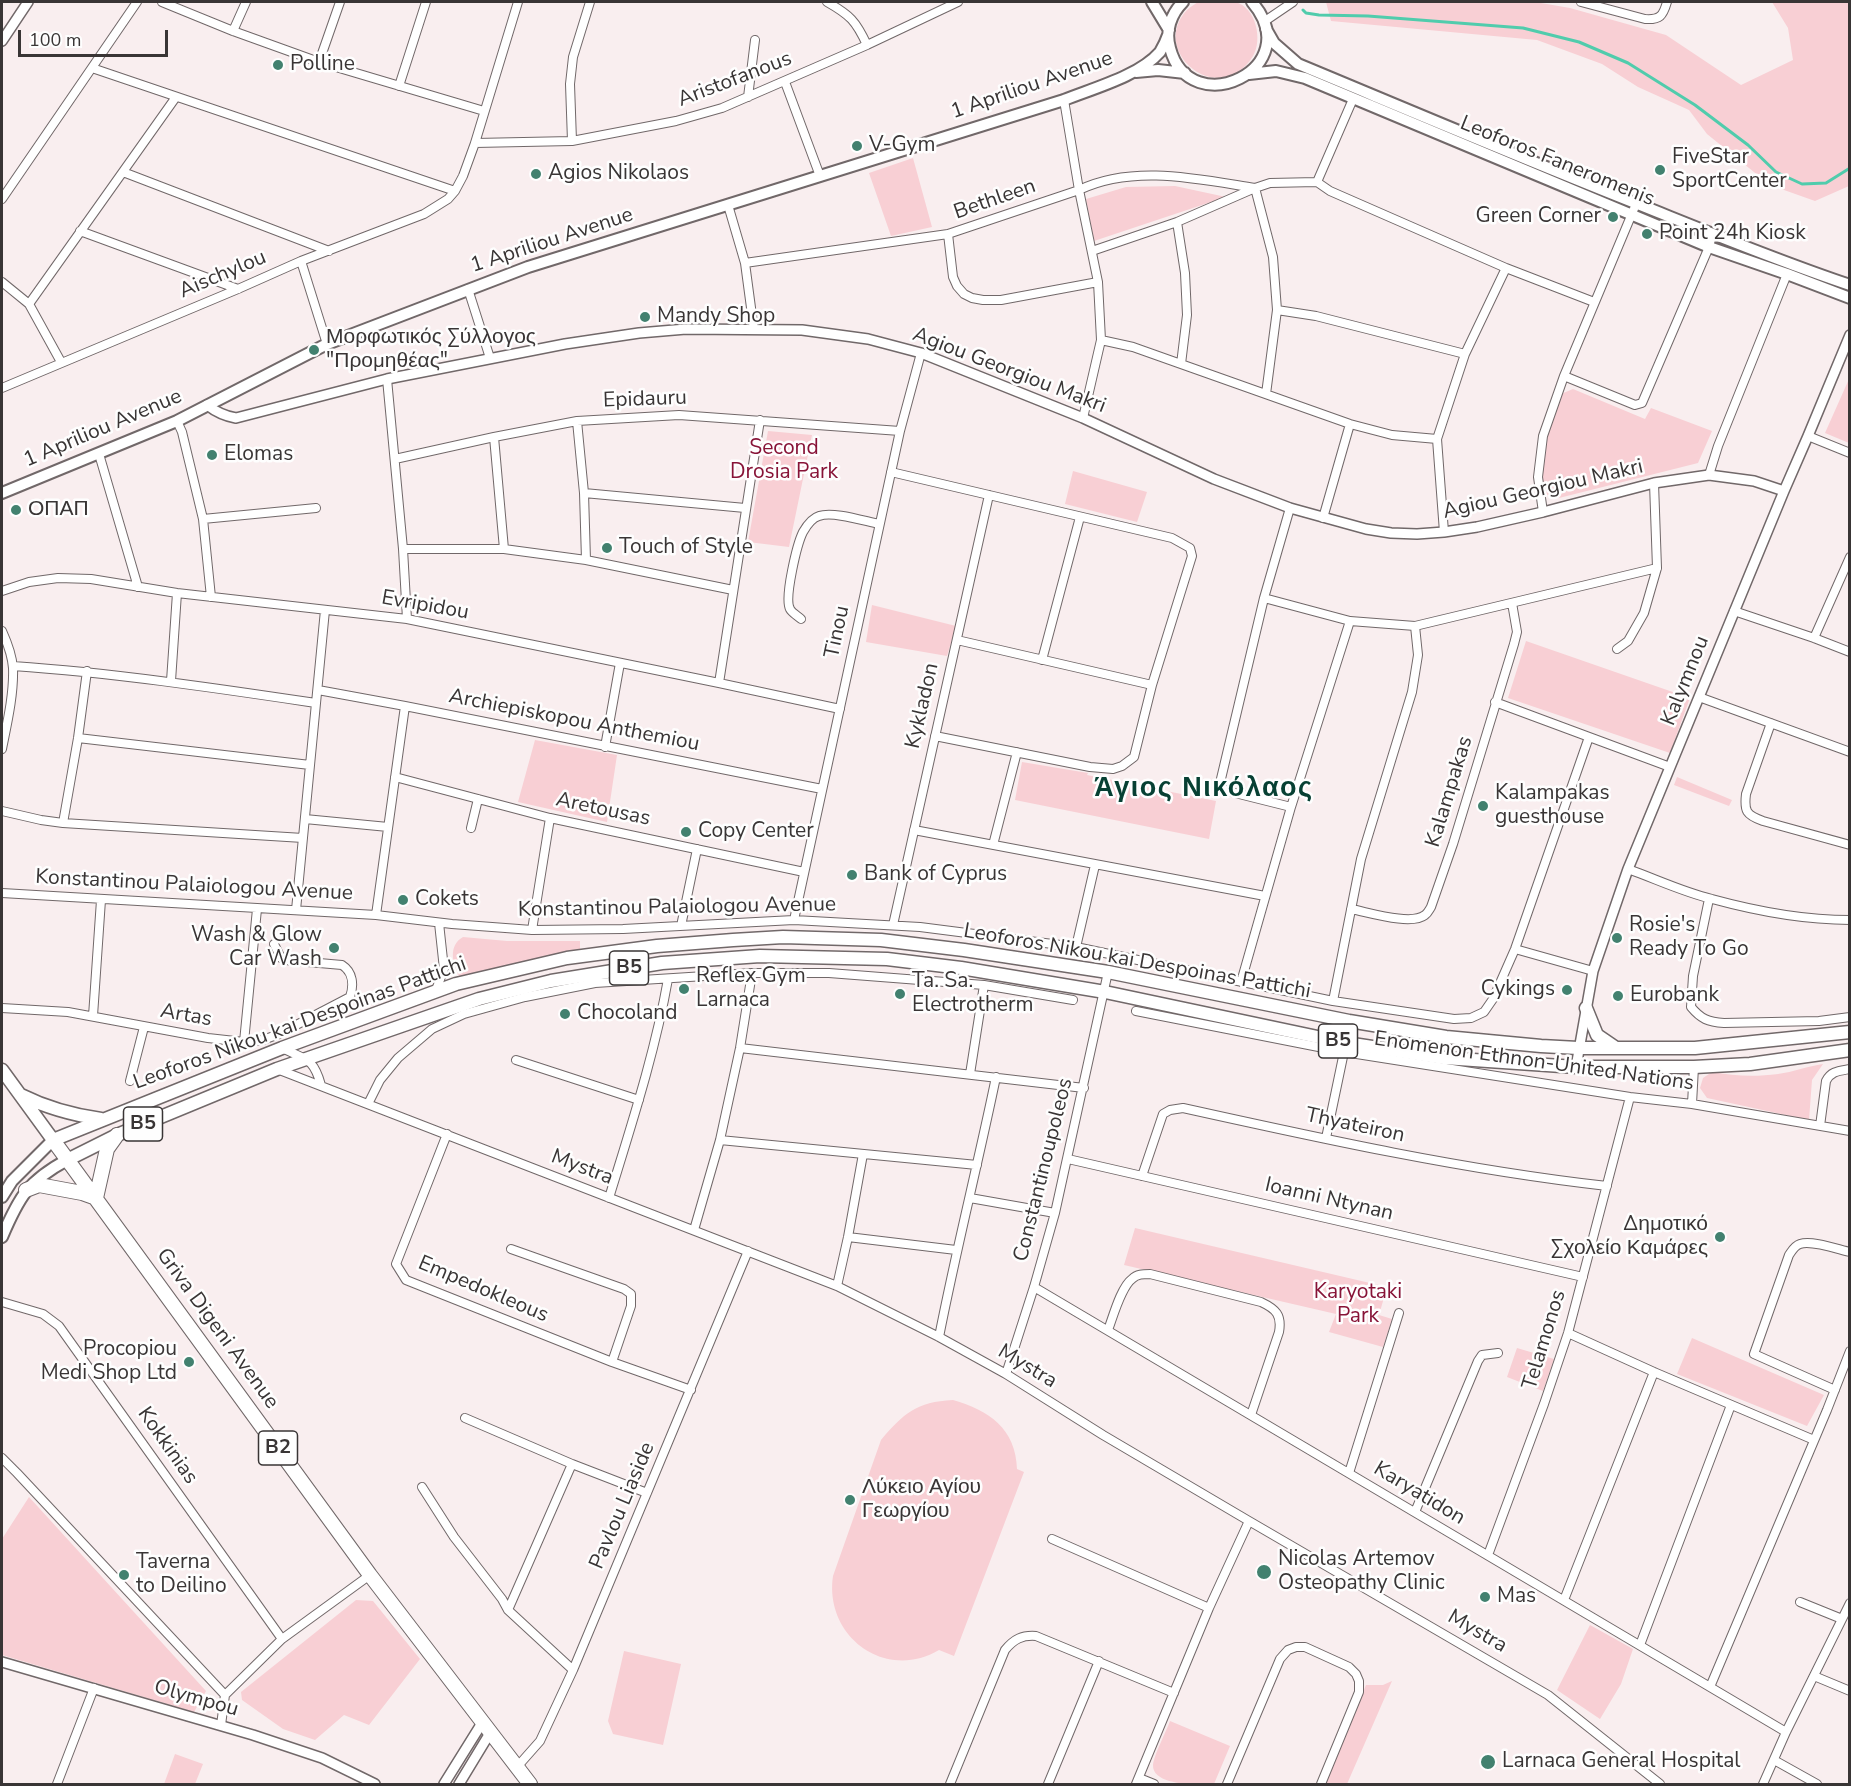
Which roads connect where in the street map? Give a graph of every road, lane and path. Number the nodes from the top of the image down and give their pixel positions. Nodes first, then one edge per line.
1 (28, 2) edge
2 (137, 2) edge
3 (162, 2) edge
4 (246, 2) edge
5 (340, 2) edge
6 (426, 2) edge
7 (518, 2) edge
8 (590, 2) edge
9 (827, 2) edge
10 (958, 2) edge
11 (1152, 2) edge
12 (1183, 2) edge
13 (1252, 2) edge
14 (1293, 2) edge
15 (1581, 2) edge
16 (1667, 2) edge
17 (1266, 25) junction
18 (233, 31) junction
19 (1168, 33) junction
20 (755, 40) dead end
21 (2, 41) edge
22 (867, 45) junction
23 (319, 62) junction
24 (92, 68) junction
25 (1133, 72) junction
26 (1185, 73) junction
27 (1249, 74) junction
28 (785, 82) junction
29 (399, 86) junction
30 (176, 97) junction
31 (748, 97) junction
32 (1353, 99) junction
33 (1064, 100) junction
34 (484, 111) junction
35 (573, 141) junction
36 (475, 143) junction
37 (123, 172) junction
38 (820, 176) junction
39 (1317, 182) junction
40 (1255, 189) junction
41 (1079, 190) junction
42 (455, 191) junction
43 (2, 199) edge
44 (728, 205) junction
45 (1634, 209) junction
46 (1177, 222) junction
47 (80, 231) junction
48 (948, 234) junction
49 (1712, 235) junction
50 (1709, 248) junction
51 (329, 251) junction
52 (1092, 251) junction
53 (301, 261) junction
54 (745, 263) junction
55 (1506, 268) junction
56 (1787, 274) junction
57 (2, 282) edge
58 (1098, 282) junction
59 (1850, 285) edge
60 (238, 289) junction
61 (468, 289) junction
62 (1850, 298) edge
63 (1594, 302) junction
64 (29, 304) junction
65 (1277, 310) junction
66 (754, 330) junction
67 (1850, 335) edge
68 (1101, 340) junction
69 (327, 344) junction
70 (921, 353) junction
71 (1465, 354) junction
72 (490, 358) junction
73 (61, 362) junction
74 (1181, 364) junction
75 (1564, 376) junction
76 (387, 379) junction
77 (2, 388) edge
78 (1266, 394) junction
79 (207, 405) junction
80 (1083, 418) junction
81 (760, 420) junction
82 (177, 421) junction
83 (577, 421) junction
84 (1350, 424) junction
85 (900, 431) junction
86 (1808, 436) junction
87 (494, 437) junction
88 (1437, 439) junction
89 (1850, 453) edge
90 (99, 454) junction
91 (395, 459) junction
92 (891, 472) junction
93 (1709, 475) junction
94 (1654, 483) junction
95 (1784, 491) junction
96 (2, 493) edge
97 (584, 493) junction
98 (988, 495) junction
99 (316, 508) dead end
100 (745, 508) junction
101 (1290, 508) junction
102 (1543, 512) junction
103 (1080, 517) junction
104 (1323, 518) junction
105 (203, 519) junction
106 (879, 524) junction
107 (1444, 532) junction
108 (403, 549) junction
109 (504, 549) junction
110 (1850, 557) edge
111 (586, 560) junction
112 (1657, 568) junction
113 (138, 587) junction
114 (733, 590) junction
115 (2, 591) edge
116 (177, 592) junction
117 (211, 597) junction
118 (1264, 598) junction
119 (1512, 603) junction
120 (325, 610) junction
121 (1734, 611) junction
122 (407, 619) junction
123 (801, 619) dead end
124 (1350, 621) junction
125 (1416, 626) junction
126 (2, 631) edge
127 (1814, 638) junction
128 (957, 640) junction
129 (1617, 649) dead end
130 (1850, 652) edge
131 (1042, 660) junction
132 (620, 663) junction
133 (13, 666) junction
134 (87, 671) junction
135 (171, 681) junction
136 (719, 683) junction
137 (1152, 685) junction
138 (318, 690) junction
139 (1699, 697) junction
140 (1495, 702) junction
141 (316, 703) junction
142 (405, 706) junction
143 (840, 709) junction
144 (1771, 723) junction
145 (4, 724) edge
146 (935, 736) junction
147 (1588, 737) junction
148 (78, 738) junction
149 (605, 747) junction
150 (2, 749) edge
151 (1017, 752) junction
152 (1850, 752) edge
153 (310, 765) junction
154 (1670, 767) junction
155 (395, 777) junction
156 (822, 789) junction
157 (478, 799) junction
158 (1292, 807) junction
159 (2, 810) edge
160 (550, 818) junction
161 (305, 819) junction
162 (63, 823) junction
163 (388, 827) junction
164 (471, 828) dead end
165 (914, 830) junction
166 (303, 838) junction
167 (993, 845) junction
168 (1850, 845) edge
169 (697, 849) junction
170 (1095, 865) junction
171 (1628, 869) junction
172 (804, 872) junction
173 (2, 893) edge
174 (1265, 896) junction
175 (1710, 899) junction
176 (101, 900) junction
177 (257, 909) junction
178 (1351, 909) junction
179 (296, 910) junction
180 (376, 915) junction
181 (794, 920) junction
182 (1850, 920) edge
183 (439, 923) junction
184 (893, 925) junction
185 (681, 926) junction
186 (532, 930) junction
187 (274, 944) dead end
188 (1076, 947) junction
189 (1515, 949) junction
190 (444, 969) junction
191 (1593, 971) junction
192 (1108, 972) junction
193 (752, 974) junction
194 (668, 979) junction
195 (1241, 982) junction
196 (456, 984) junction
197 (984, 984) junction
198 (436, 990) junction
199 (1105, 992) junction
200 (1073, 1000) dead end
201 (1333, 1001) junction
202 (2, 1008) edge
203 (1586, 1008) junction
204 (1136, 1011) dead end
205 (93, 1016) junction
206 (1850, 1017) edge
207 (144, 1027) junction
208 (1850, 1032) edge
209 (244, 1042) junction
210 (282, 1048) junction
211 (740, 1048) junction
212 (1578, 1048) junction
213 (1616, 1048) junction
214 (1850, 1050) edge
215 (1344, 1052) junction
216 (306, 1060) junction
217 (516, 1060) dead end
218 (1576, 1067) junction
219 (1694, 1067) junction
220 (277, 1069) junction
221 (1850, 1069) edge
222 (2, 1070) edge
223 (970, 1074) junction
224 (996, 1077) junction
225 (130, 1081) dead end
226 (321, 1085) junction
227 (1084, 1088) junction
228 (19, 1094) junction
229 (1630, 1097) junction
230 (639, 1100) junction
231 (368, 1104) junction
232 (1692, 1104) junction
233 (103, 1119) junction
234 (1820, 1126) junction
235 (1850, 1131) edge
236 (117, 1134) junction
237 (447, 1134) junction
238 (1326, 1138) junction
239 (53, 1140) junction
240 (720, 1140) junction
241 (863, 1154) junction
242 (1068, 1159) junction
243 (67, 1160) junction
244 (977, 1165) junction
245 (1142, 1176) junction
246 (1607, 1186) junction
247 (26, 1190) junction
248 (2, 1197) edge
249 (96, 1198) junction
250 (609, 1198) junction
251 (970, 1198) junction
252 (1054, 1213) junction
253 (694, 1230) junction
254 (2, 1237) edge
255 (848, 1237) junction
256 (511, 1249) dead end
257 (956, 1250) junction
258 (748, 1251) junction
259 (1850, 1252) edge
260 (1583, 1277) junction
261 (837, 1286) junction
262 (1034, 1287) junction
263 (2, 1302) edge
264 (1399, 1313) dead end
265 (1108, 1330) junction
266 (1568, 1333) junction
267 (939, 1337) junction
268 (1850, 1351) edge
269 (1498, 1353) dead end
270 (612, 1362) junction
271 (1654, 1372) junction
272 (1006, 1374) junction
273 (691, 1390) junction
274 (1834, 1390) junction
275 (1731, 1405) junction
276 (1251, 1415) junction
277 (465, 1418) dead end
278 (1814, 1440) junction
279 (2, 1458) edge
280 (572, 1464) junction
281 (1349, 1473) junction
282 (422, 1487) dead end
283 (647, 1493) junction
284 (1415, 1512) junction
285 (1249, 1521) junction
286 (1052, 1539) dead end
287 (1488, 1555) junction
288 (370, 1575) junction
289 (1564, 1600) junction
290 (1800, 1602) dead end
291 (1850, 1604) edge
292 (1209, 1608) junction
293 (508, 1610) junction
294 (1842, 1619) junction
295 (282, 1639) junction
296 (1640, 1645) junction
297 (1099, 1661) junction
298 (2, 1662) edge
299 (573, 1670) junction
300 (1814, 1676) junction
301 (1710, 1687) junction
302 (94, 1688) junction
303 (1850, 1691) edge
304 (1174, 1693) junction
305 (225, 1695) junction
306 (221, 1725) junction
307 (486, 1728) junction
308 (1786, 1732) junction
309 (1774, 1760) junction
310 (517, 1767) junction
311 (1138, 1781) edge
312 (57, 1785) edge
313 (375, 1785) edge
314 (444, 1785) edge
315 (459, 1785) edge
316 (530, 1785) edge
317 (950, 1785) edge
318 (1048, 1785) edge
319 (1155, 1785) edge
320 (1227, 1785) edge
321 (1321, 1785) edge
322 (1660, 1785) edge
323 (1763, 1785) edge
324 (1816, 1785) edge

1 - 21 street
2 - 24 street
3 - 18 street
4 - 18 street
5 - 23 street
6 - 29 street
7 - 34 street
8 - 35 street
9 - 22 street
10 - 22 street, Aristofanous
11 - 19 main road
12 - 19 main road, 1 Apriliou Avenue
13 - 17 main road, Leoforos Faneromenis
14 - 17 street
15 - 16 street
17 - 27 main road
17 - 45 main road, Leoforos Faneromenis
18 - 23 street
19 - 25 main road, 1 Apriliou Avenue
19 - 26 main road
20 - 31 street
22 - 28 street, Aristofanous
23 - 29 street
24 - 30 street
24 - 43 street
25 - 26 main road, 1 Apriliou Avenue
25 - 33 main road, 1 Apriliou Avenue
26 - 27 main road, 1 Apriliou Avenue
27 - 32 main road, Leoforos Faneromenis
28 - 31 street, Aristofanous
28 - 38 street
29 - 34 street
30 - 37 street
30 - 42 street
31 - 35 street, Aristofanous
32 - 39 street
32 - 45 main road, Leoforos Faneromenis
33 - 38 main road, 1 Apriliou Avenue
33 - 41 street
34 - 36 street
35 - 36 street, Aristofanous
36 - 42 street
37 - 47 street
37 - 51 street
38 - 44 main road, 1 Apriliou Avenue
39 - 40 street
39 - 55 street
40 - 41 street, Bethleen
40 - 46 street
40 - 65 street
41 - 48 street, Bethleen
41 - 52 street
42 - 51 street, Aischylou
44 - 54 street
44 - 61 main road, 1 Apriliou Avenue
45 - 49 main road, Leoforos Faneromenis
45 - 50 main road, Leoforos Faneromenis
45 - 63 street
46 - 52 street
46 - 74 street
47 - 60 street
47 - 64 street
48 - 54 street, Bethleen
48 - 58 street
49 - 50 street
49 - 59 main road, Leoforos Faneromenis
50 - 56 main road, Leoforos Faneromenis
50 - 75 street
51 - 53 street, Aischylou
52 - 58 street
53 - 60 street, Aischylou
53 - 69 street
54 - 66 street
55 - 63 street
55 - 71 street
56 - 62 main road, Leoforos Faneromenis
56 - 93 street
57 - 64 street
58 - 68 street
60 - 73 street, Aischylou
61 - 69 main road, 1 Apriliou Avenue
61 - 72 street
63 - 75 street
64 - 73 street
65 - 71 street
65 - 78 street
66 - 70 street, Agiou Georgiou Makri
66 - 72 street, Agiou Georgiou Makri
67 - 86 street, Kalymnou
68 - 74 street
68 - 80 street
69 - 79 main road, 1 Apriliou Avenue
70 - 80 street, Agiou Georgiou Makri
70 - 85 street, Tinou
71 - 88 street
72 - 76 street, Agiou Georgiou Makri
73 - 77 street, Aischylou
74 - 78 street
75 - 102 street
76 - 79 street, Agiou Georgiou Makri
76 - 91 street
78 - 84 street
79 - 82 main road, 1 Apriliou Avenue
80 - 101 street, Agiou Georgiou Makri
81 - 83 street, Epidauru
81 - 85 street, Epidauru
81 - 100 street
82 - 90 main road, 1 Apriliou Avenue
82 - 105 street
83 - 87 street, Epidauru
83 - 97 street
84 - 88 street
84 - 104 street
85 - 92 street, Tinou
86 - 89 street
86 - 95 street, Kalymnou
87 - 91 street, Epidauru
87 - 109 street
88 - 107 street
90 - 96 main road, 1 Apriliou Avenue
90 - 113 street
91 - 108 street
92 - 98 street
92 - 106 street, Tinou
93 - 94 street, Agiou Georgiou Makri
93 - 95 street, Agiou Georgiou Makri
94 - 102 street, Agiou Georgiou Makri
94 - 112 street
95 - 121 street, Kalymnou
97 - 100 street
97 - 111 street
98 - 103 street
98 - 128 street, Kykladon
99 - 105 street
100 - 114 street
101 - 104 street, Agiou Georgiou Makri
101 - 118 street
102 - 107 street, Agiou Georgiou Makri
103 - 131 street
103 - 137 street
104 - 107 street, Agiou Georgiou Makri
105 - 117 street
106 - 123 street
106 - 143 street, Tinou
108 - 109 street
108 - 122 street
109 - 111 street
110 - 127 street
111 - 114 street
112 - 119 street
112 - 129 street
113 - 115 street, Evripidou
113 - 116 street, Evripidou
114 - 136 street
116 - 117 street, Evripidou
116 - 135 street
117 - 120 street, Evripidou
118 - 124 street
118 - 158 street
119 - 125 street
119 - 140 street, Kalampakas
120 - 122 street, Evripidou
120 - 138 street
121 - 127 street
121 - 139 street, Kalymnou
122 - 132 street, Evripidou
124 - 125 street
124 - 158 street
125 - 178 street
126 - 133 street
127 - 130 street
128 - 131 street
128 - 146 street, Kykladon
131 - 137 street
132 - 136 street, Evripidou
132 - 149 street
133 - 134 street
133 - 145 street
134 - 135 street
134 - 148 street
135 - 141 street
136 - 143 street, Evripidou
137 - 151 street
138 - 141 street
138 - 142 street, Archiepiskopou Anthemiou
139 - 144 street
139 - 154 street, Kalymnou
140 - 147 street
140 - 178 street, Kalampakas
141 - 153 street
142 - 149 street, Archiepiskopou Anthemiou
142 - 155 street
143 - 156 street, Tinou
144 - 152 street
144 - 168 street
145 - 150 street
146 - 151 street
146 - 165 street, Kykladon
147 - 154 street
147 - 189 street
148 - 153 street
148 - 162 street
149 - 156 street, Archiepiskopou Anthemiou
151 - 167 street
153 - 161 street
154 - 171 street, Kalymnou
155 - 157 street, Aretousas
155 - 163 street
156 - 172 street, Tinou
157 - 160 street, Aretousas
157 - 164 street
158 - 174 street
159 - 162 street
160 - 169 street, Aretousas
160 - 186 street
161 - 163 street
161 - 166 street
162 - 166 street
163 - 180 street
165 - 167 street
165 - 184 street, Kykladon
166 - 179 street
167 - 170 street
169 - 172 street, Aretousas
169 - 185 street
170 - 174 street
170 - 188 street
171 - 175 street
171 - 191 street, Kalymnou
172 - 181 street, Tinou
173 - 176 street, Konstantinou Palaiologou Avenue
174 - 195 street
175 - 182 street
175 - 206 street
176 - 177 street, Konstantinou Palaiologou Avenue
176 - 205 street
177 - 179 street, Konstantinou Palaiologou Avenue
177 - 209 street
178 - 201 street
179 - 180 street, Konstantinou Palaiologou Avenue
180 - 183 street, Konstantinou Palaiologou Avenue
181 - 184 street, Konstantinou Palaiologou Avenue
181 - 185 street, Konstantinou Palaiologou Avenue
183 - 186 street, Konstantinou Palaiologou Avenue
183 - 190 street
184 - 188 street, Konstantinou Palaiologou Avenue
185 - 186 street, Konstantinou Palaiologou Avenue
187 - 209 street, Artas
188 - 195 street, Konstantinou Palaiologou Avenue
189 - 191 street
189 - 201 street, Konstantinou Palaiologou Avenue
190 - 196 street
190 - 198 street
191 - 203 street, Kalymnou
192 - 196 main road, Leoforos Nikou kai Despoinas Pattichi / B5
192 - 199 street, Constantinoupoleos
192 - 212 main road, Leoforos Nikou kai Despoinas Pattichi / B5
193 - 194 street
193 - 197 street
193 - 211 street
194 - 230 street
194 - 231 street
195 - 201 street, Konstantinou Palaiologou Avenue
196 - 198 main road, Leoforos Nikou kai Despoinas Pattichi / B5
197 - 200 street
197 - 223 street
198 - 210 main road, Leoforos Nikou kai Despoinas Pattichi / B5
199 - 216 main road, Leoforos Nikou kai Despoinas Pattichi / B5
199 - 218 main road, Leoforos Nikou kai Despoinas Pattichi / B5
199 - 227 street, Constantinoupoleos
202 - 205 street, Artas
203 - 212 street, Kalymnou
203 - 213 main road
204 - 215 street, Enomenon Ethnon-United Nations
205 - 207 street, Artas
207 - 209 street, Artas
207 - 225 street
208 - 213 main road, Leoforos Nikou kai Despoinas Pattichi / B5
210 - 216 street
210 - 233 main road, Leoforos Nikou kai Despoinas Pattichi / B5
211 - 223 street
211 - 240 street
212 - 213 main road, Leoforos Nikou kai Despoinas Pattichi / B5
212 - 218 street, Kalymnou
214 - 219 main road, Leoforos Nikou kai Despoinas Pattichi / B5
215 - 229 street, Enomenon Ethnon-United Nations
215 - 238 street
216 - 220 main road, Leoforos Nikou kai Despoinas Pattichi / B5
216 - 226 street
217 - 230 street
218 - 219 main road, Leoforos Nikou kai Despoinas Pattichi / B5
219 - 232 street
220 - 226 street, Mystra
220 - 236 main road, Leoforos Nikou kai Despoinas Pattichi / B5
221 - 234 street
222 - 228 main road, Griva Digeni Avenue / B2
223 - 224 street
224 - 227 street
224 - 244 street
226 - 231 street, Mystra
227 - 242 street, Constantinoupoleos
228 - 233 main road
228 - 239 main road, Griva Digeni Avenue / B2
229 - 232 street, Enomenon Ethnon-United Nations
229 - 246 street, Telamonos
230 - 250 street
231 - 237 street, Mystra
232 - 234 street, Enomenon Ethnon-United Nations
233 - 239 main road, Leoforos Nikou kai Despoinas Pattichi / B5
234 - 235 street, Enomenon Ethnon-United Nations
236 - 243 main road, Leoforos Nikou kai Despoinas Pattichi / B5
236 - 249 highway
237 - 250 street, Mystra
237 - 270 street, Empedokleous
238 - 245 street, Thyateiron
238 - 246 street, Thyateiron
239 - 243 highway, Griva Digeni Avenue / B2
239 - 248 main road
240 - 241 street
240 - 253 street
241 - 244 street
241 - 255 street
242 - 245 street, Ioanni Ntynan
242 - 252 street, Constantinoupoleos
243 - 247 main road
243 - 249 highway, Griva Digeni Avenue / B2
244 - 251 street
245 - 260 street, Ioanni Ntynan
246 - 260 street, Telamonos
247 - 249 highway
247 - 254 main road
249 - 288 highway, Griva Digeni Avenue / B2
250 - 253 street, Mystra
251 - 252 street
251 - 257 street
252 - 262 street, Constantinoupoleos
253 - 258 street, Mystra
255 - 257 street
255 - 261 street
256 - 270 street
257 - 267 street
258 - 261 street, Mystra
258 - 273 street, Pavlou Liaside
259 - 274 street
260 - 266 street, Telamonos
261 - 267 street, Mystra
262 - 265 street, Karyatidon
262 - 272 street, Constantinoupoleos
263 - 295 street, Kokkinias
264 - 281 street
265 - 276 street, Karyatidon
265 - 276 street
266 - 271 street
266 - 287 street, Telamonos
267 - 272 street, Mystra
268 - 274 street
269 - 284 street
270 - 273 street, Empedokleous
271 - 275 street
271 - 289 street
272 - 285 street, Mystra
273 - 283 street, Pavlou Liaside
274 - 278 street
275 - 278 street
275 - 296 street
276 - 281 street, Karyatidon
277 - 280 street
278 - 301 street
279 - 305 street
280 - 283 street
280 - 293 street
281 - 284 street, Karyatidon
282 - 293 street
283 - 299 street, Pavlou Liaside
284 - 287 street, Karyatidon
285 - 292 street
285 - 322 street, Mystra
286 - 292 street
287 - 289 street, Karyatidon
288 - 295 street
288 - 307 highway, Griva Digeni Avenue / B2
289 - 296 street, Karyatidon
290 - 294 street
291 - 294 street
292 - 304 street
293 - 299 street
294 - 300 street
295 - 305 street
296 - 301 street, Karyatidon
297 - 304 street
297 - 317 street
297 - 318 street
298 - 302 street, Olympou
299 - 310 street, Pavlou Liaside
300 - 303 street
300 - 308 street
301 - 308 street, Karyatidon
302 - 306 street, Olympou
302 - 312 street
304 - 311 street
305 - 306 street
306 - 313 street, Olympou
307 - 310 highway, Griva Digeni Avenue / B2
307 - 314 street
307 - 315 street
308 - 309 street
309 - 323 street
309 - 324 street
310 - 316 highway, Griva Digeni Avenue / B2
311 - 319 street
320 - 321 street

